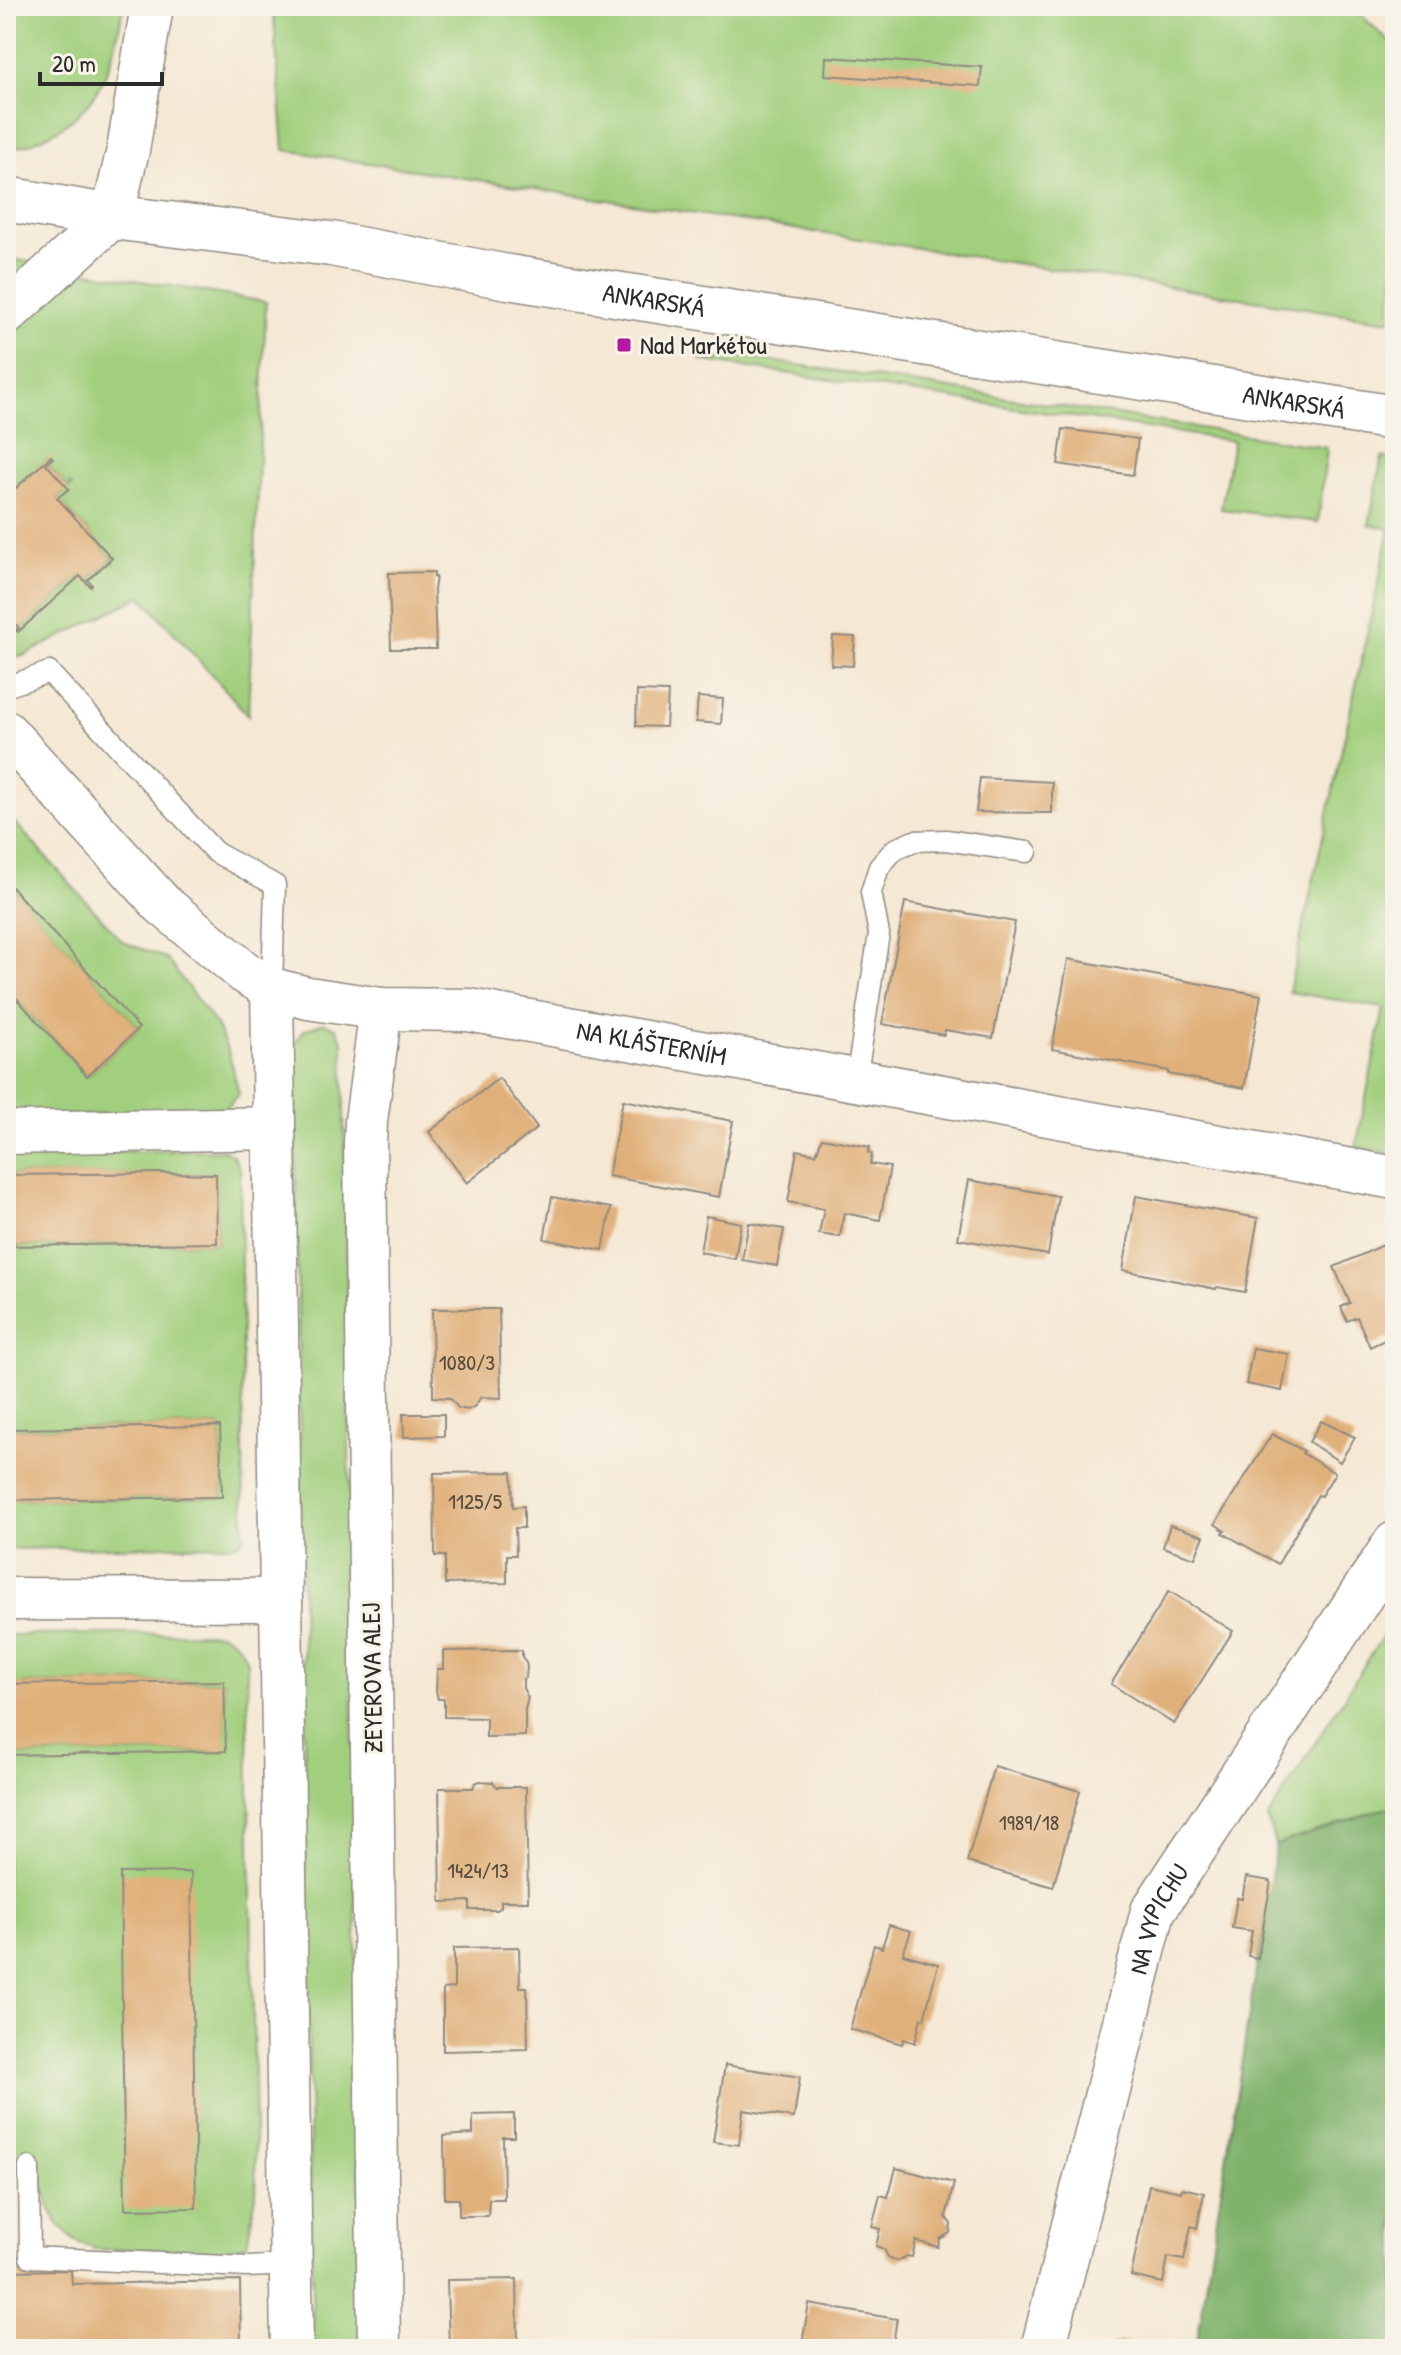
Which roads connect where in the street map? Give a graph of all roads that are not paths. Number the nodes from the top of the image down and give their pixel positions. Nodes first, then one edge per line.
1 (152, 6) edge
2 (6, 199) edge
3 (112, 217) junction
4 (6, 314) edge
5 (1395, 418) edge
6 (6, 687) edge
7 (6, 732) edge
8 (1027, 852) dead end
9 (272, 989) junction
10 (381, 1009) junction
11 (856, 1080) junction
12 (274, 1128) junction
13 (6, 1133) edge
14 (1395, 1178) edge
15 (1395, 1544) edge
16 (6, 1599) edge
17 (281, 1600) junction
18 (29, 2167) dead end
19 (291, 2265) junction
20 (292, 2349) edge
21 (379, 2349) edge
22 (1043, 2349) edge

1 - 3 street
2 - 3 street, ANKARSKÁ
3 - 4 street
3 - 5 street, ANKARSKÁ
6 - 9 lane
7 - 9 street, NA KLÁŠTERNÍM
8 - 11 lane
9 - 10 street, NA KLÁŠTERNÍM
9 - 12 street
10 - 11 street, NA KLÁŠTERNÍM
10 - 21 street, ZEYEROVA ALEJ
11 - 14 street, NA KLÁŠTERNÍM
12 - 13 street
12 - 17 street
15 - 22 street, NA VYPICHU
16 - 17 street
17 - 19 street
18 - 19 lane
19 - 20 street

